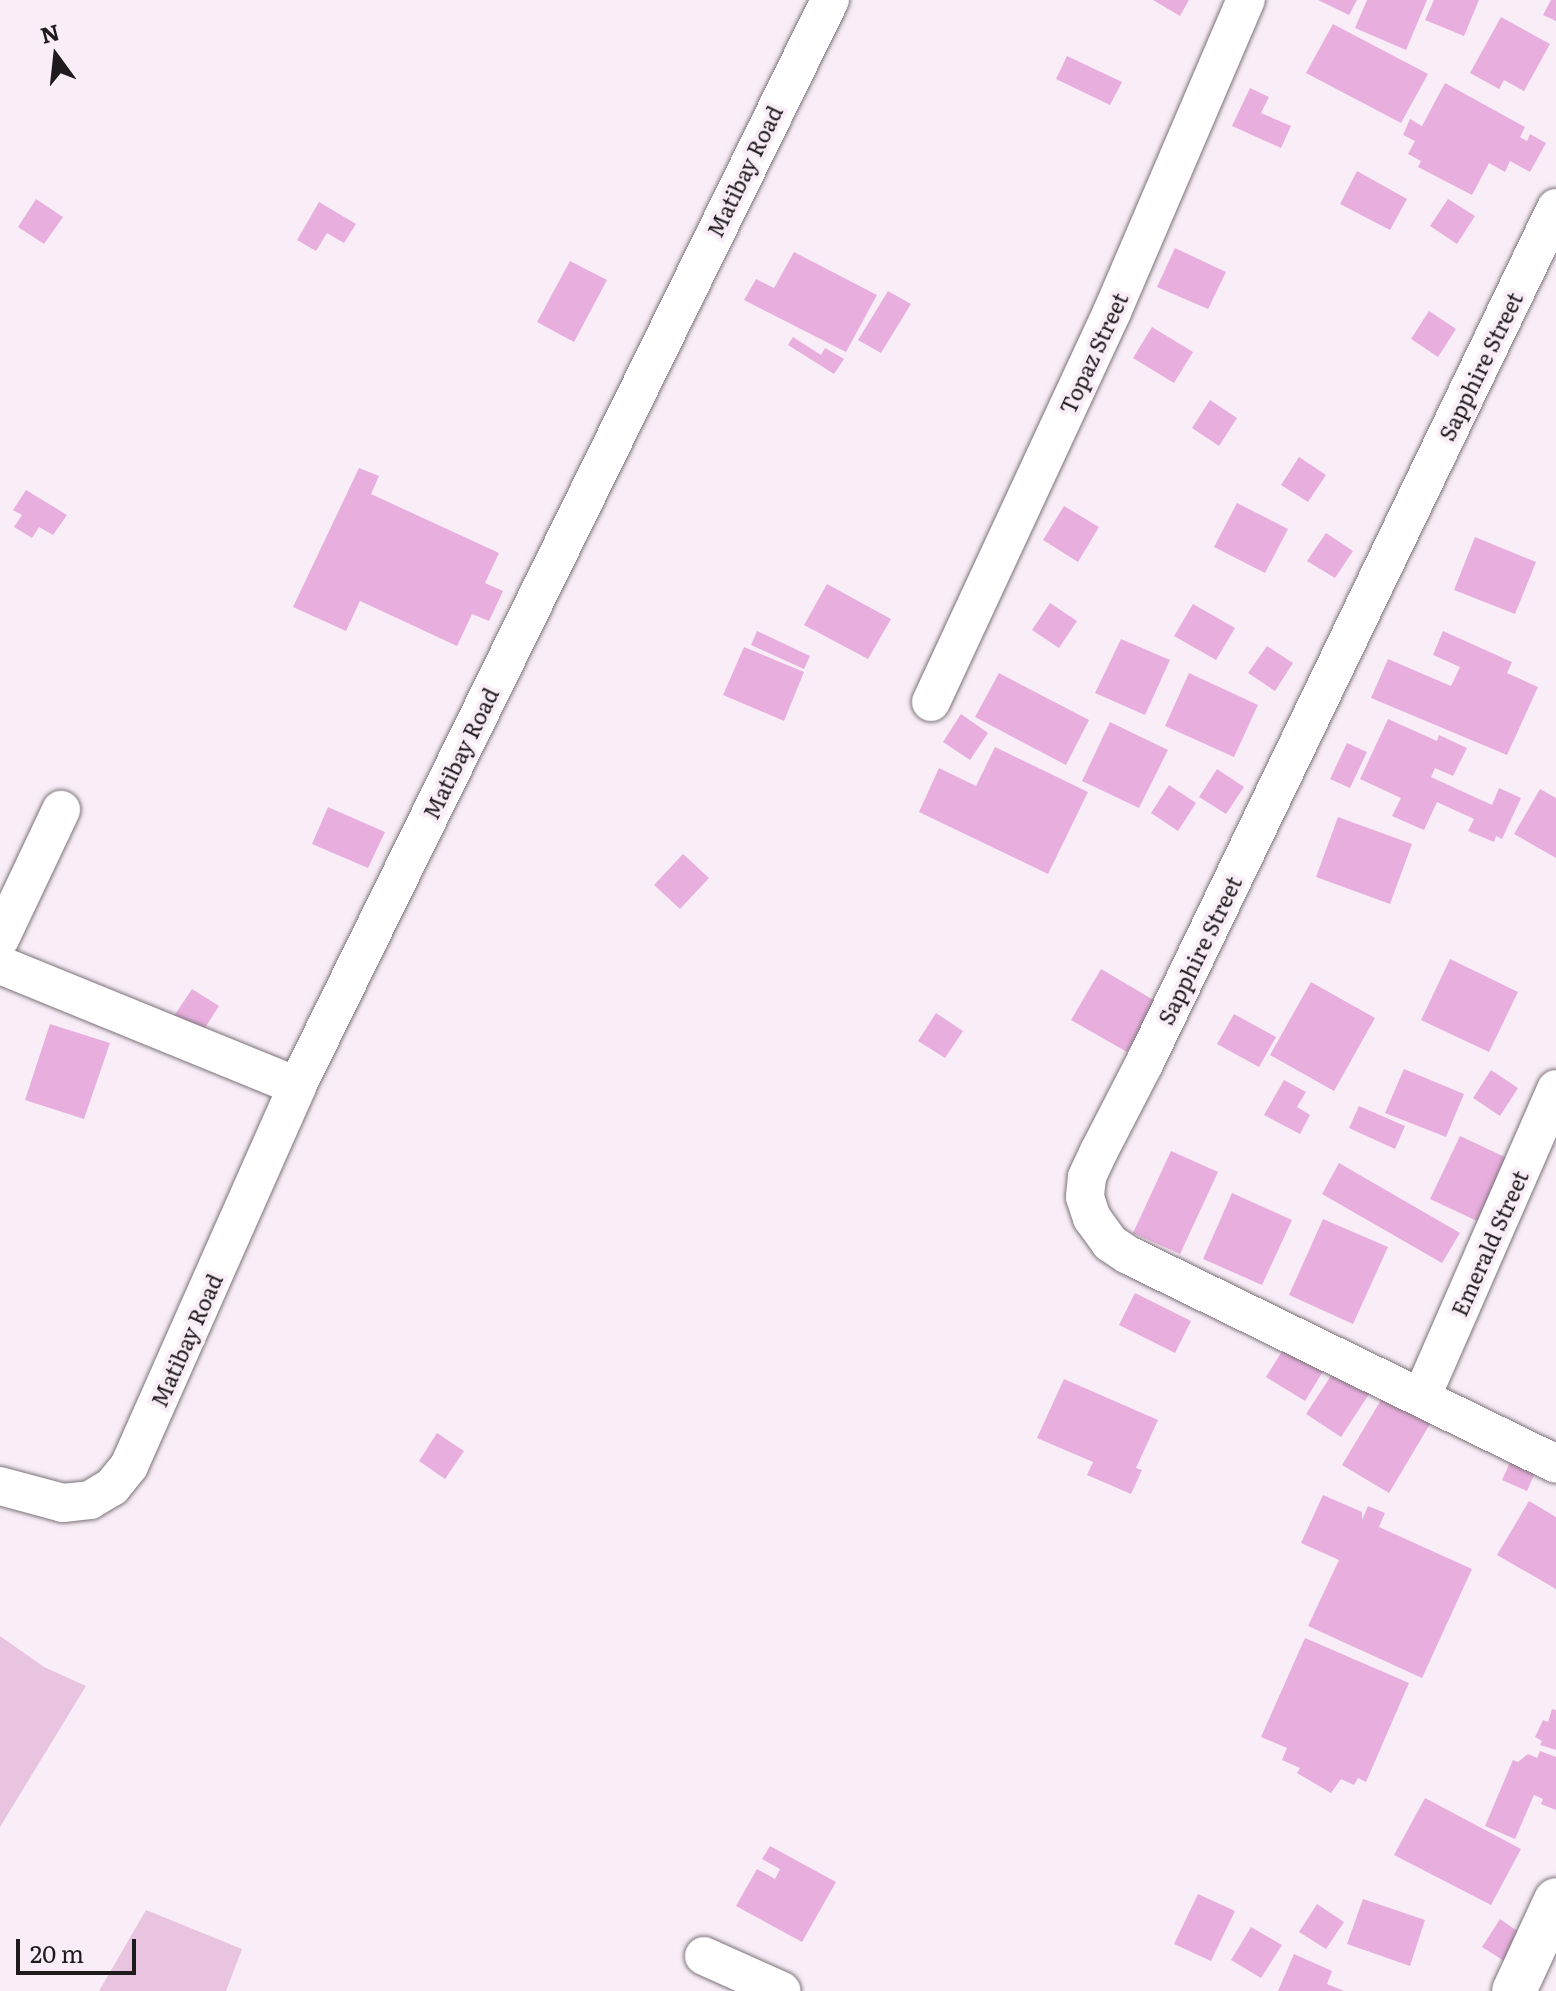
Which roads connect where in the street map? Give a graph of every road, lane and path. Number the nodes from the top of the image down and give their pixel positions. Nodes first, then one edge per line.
1 (830, 0) edge
2 (1246, 0) edge
3 (1556, 208) edge
4 (931, 702) dead end
5 (61, 810) dead end
6 (0, 939) edge
7 (0, 965) edge
8 (297, 1086) junction
9 (1556, 1089) edge
10 (1422, 1396) junction
11 (1556, 1464) edge
12 (0, 1486) edge
13 (1556, 1900) edge
14 (704, 1956) dead end
15 (782, 1991) edge
16 (1514, 1991) edge

1 - 8 street, Matibay Road
2 - 4 street, Topaz Street
3 - 10 street, Sapphire Street
5 - 6 street
7 - 8 street
8 - 12 street, Matibay Road
9 - 10 street, Emerald Street
10 - 11 street, Sapphire Street
13 - 16 street
14 - 15 street

